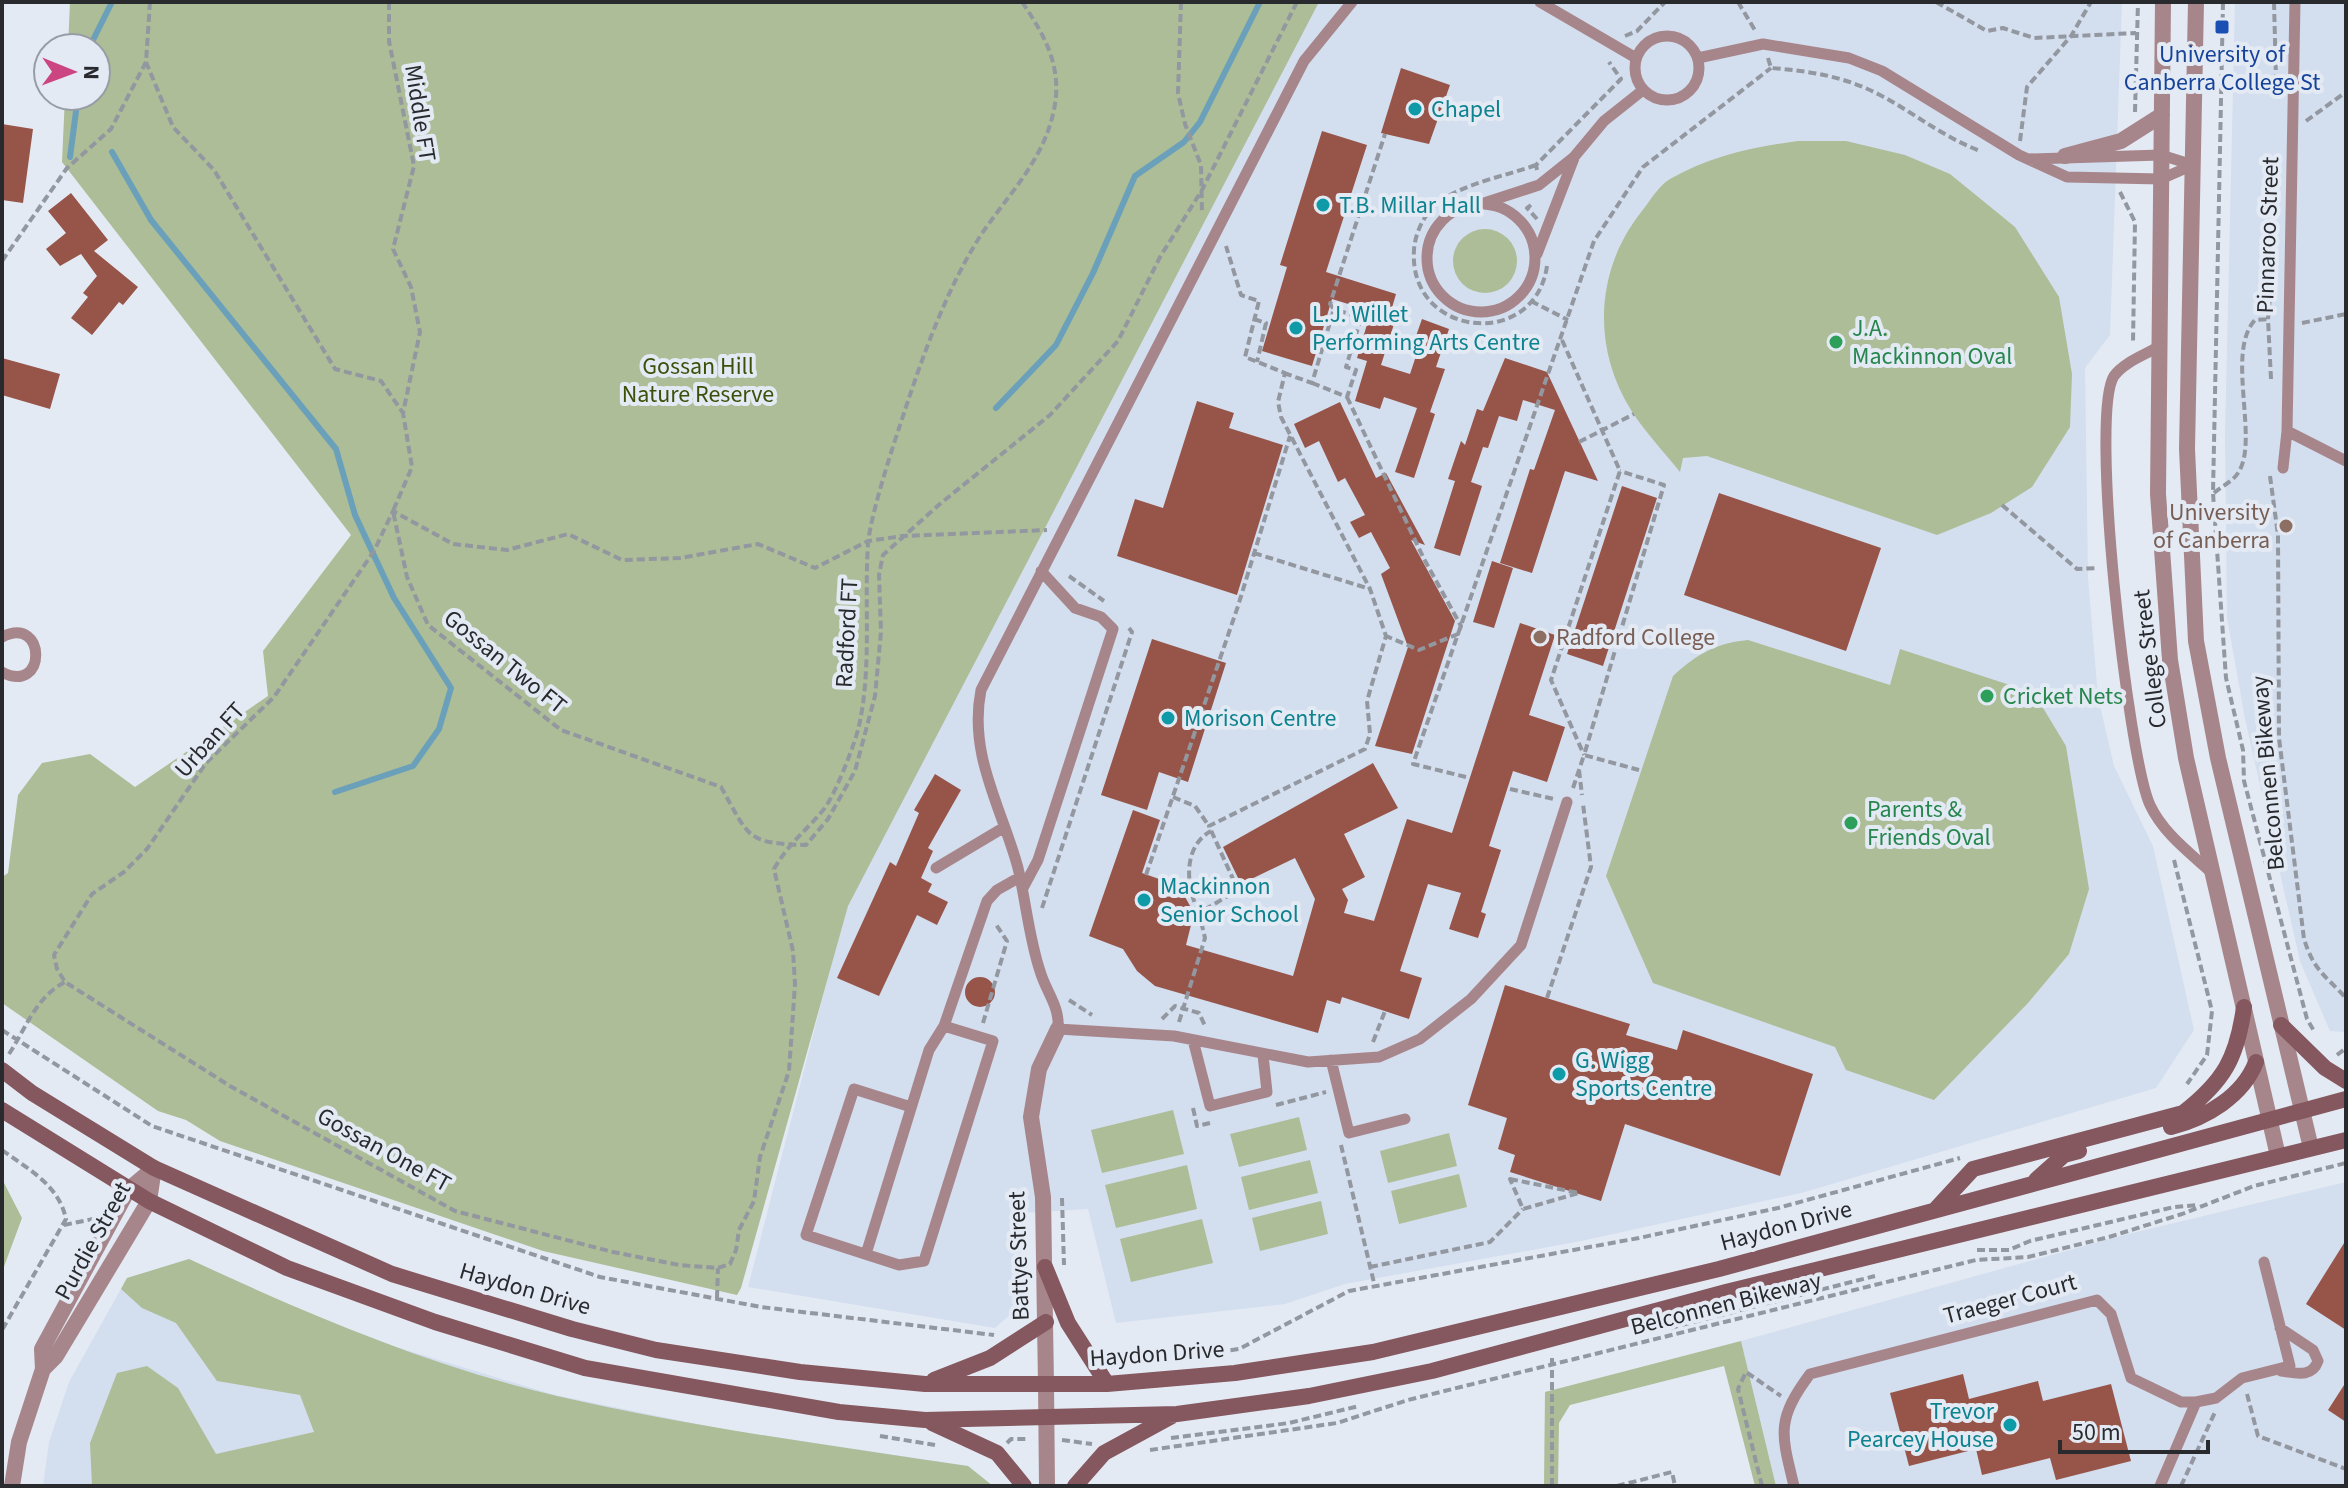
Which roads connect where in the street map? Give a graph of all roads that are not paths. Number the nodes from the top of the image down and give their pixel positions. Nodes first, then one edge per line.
1 (1352, 2) edge
2 (1540, 2) edge
3 (2163, 2) edge
4 (2196, 2) edge
5 (2295, 2) edge
6 (1636, 58) junction
7 (1698, 58) junction
8 (1643, 90) junction
9 (2162, 115) junction
10 (2161, 155) junction
11 (2065, 156) junction
12 (1574, 157) junction
13 (2023, 157) junction
14 (2193, 165) junction
15 (2161, 179) junction
16 (1484, 204) junction
17 (1535, 261) junction
18 (2160, 346) junction
19 (2287, 431) junction
20 (2346, 461) edge
21 (2283, 468) dead end
22 (1041, 571) junction
23 (2, 637) edge
24 (2, 672) edge
25 (1567, 802) road end
26 (1003, 828) junction
27 (936, 868) dead end
28 (2212, 873) junction
29 (1021, 882) junction
30 (2244, 1007) junction
31 (2281, 1025) junction
32 (944, 1026) junction
33 (1058, 1029) junction
34 (1193, 1040) junction
35 (1263, 1055) junction
36 (1326, 1061) junction
37 (2256, 1062) junction
38 (2, 1070) edge
39 (2346, 1081) edge
40 (2346, 1099) edge
41 (911, 1107) junction
42 (2, 1110) edge
43 (2302, 1110) junction
44 (2270, 1118) junction
45 (1405, 1119) dead end
46 (2346, 1140) edge
47 (2311, 1148) junction
48 (2278, 1156) junction
49 (154, 1168) junction
50 (2032, 1183) junction
51 (128, 1190) junction
52 (149, 1201) junction
53 (1935, 1210) junction
54 (866, 1254) junction
55 (2264, 1262) dead end
56 (1045, 1267) junction
57 (1046, 1322) junction
58 (2280, 1328) junction
59 (43, 1369) junction
60 (2272, 1371) junction
61 (925, 1384) junction
62 (1046, 1384) junction
63 (1107, 1384) junction
64 (2196, 1402) junction
65 (1177, 1414) junction
66 (1046, 1417) junction
67 (925, 1420) junction
68 (12, 1486) edge
69 (1024, 1486) edge
70 (1047, 1486) edge
71 (1075, 1486) edge
72 (1794, 1486) edge
73 (2160, 1486) edge

1 - 22 lane
2 - 6 lane
3 - 9 street, College Street
4 - 14 street, College Street
5 - 19 lane, Pinnaroo Street
6 - 7 lane
6 - 8 lane
7 - 8 lane
7 - 13 lane
8 - 12 lane
9 - 10 street, College Street
9 - 11 street
10 - 11 lane
10 - 14 lane
10 - 15 street, College Street
11 - 13 lane
12 - 16 lane
12 - 17 lane
13 - 15 lane
14 - 15 lane
14 - 31 street, College Street
15 - 18 street, College Street
16 - 17 lane
16 - 17 lane
18 - 28 street, College Street
18 - 28 lane
19 - 20 lane
19 - 21 lane, Pinnaroo Street
22 - 26 lane
22 - 29 lane
23 - 24 lane
25 - 36 lane
26 - 27 lane
26 - 29 lane
28 - 30 street, College Street
29 - 32 lane
29 - 33 lane
30 - 37 street, College Street
30 - 53 main road
31 - 39 main road
31 - 43 street, College Street
32 - 41 lane
32 - 54 lane
33 - 34 lane
33 - 56 street, Battye Street
34 - 35 lane
34 - 35 lane
35 - 36 lane
36 - 45 lane
37 - 44 street, College Street
37 - 50 main road
38 - 49 main road, Haydon Drive
40 - 43 main road, Haydon Drive
41 - 54 lane
41 - 54 lane
42 - 51 main road, Haydon Drive
43 - 44 main road, Haydon Drive
43 - 47 street, College Street
44 - 48 street, College Street
44 - 50 main road, Haydon Drive
46 - 47 main road, Haydon Drive
47 - 48 main road, Haydon Drive
48 - 65 main road, Haydon Drive
49 - 51 street, Purdie Street
49 - 52 street, Purdie Street
49 - 61 main road, Haydon Drive
50 - 53 main road, Haydon Drive
51 - 52 main road, Haydon Drive
51 - 59 street, Purdie Street
52 - 59 street, Purdie Street
52 - 67 main road, Haydon Drive
53 - 63 main road, Haydon Drive
55 - 58 lane
56 - 57 street, Battye Street
56 - 63 main road
57 - 61 main road
57 - 62 street, Battye Street
58 - 60 lane
58 - 60 lane
59 - 68 street, Purdie Street
60 - 64 lane
61 - 62 main road, Haydon Drive
62 - 63 main road, Haydon Drive
62 - 66 street, Battye Street
64 - 72 lane, Traeger Court
64 - 73 lane
65 - 66 main road, Haydon Drive
65 - 71 main road
66 - 67 main road, Haydon Drive
66 - 70 street, Battye Street
67 - 69 main road

